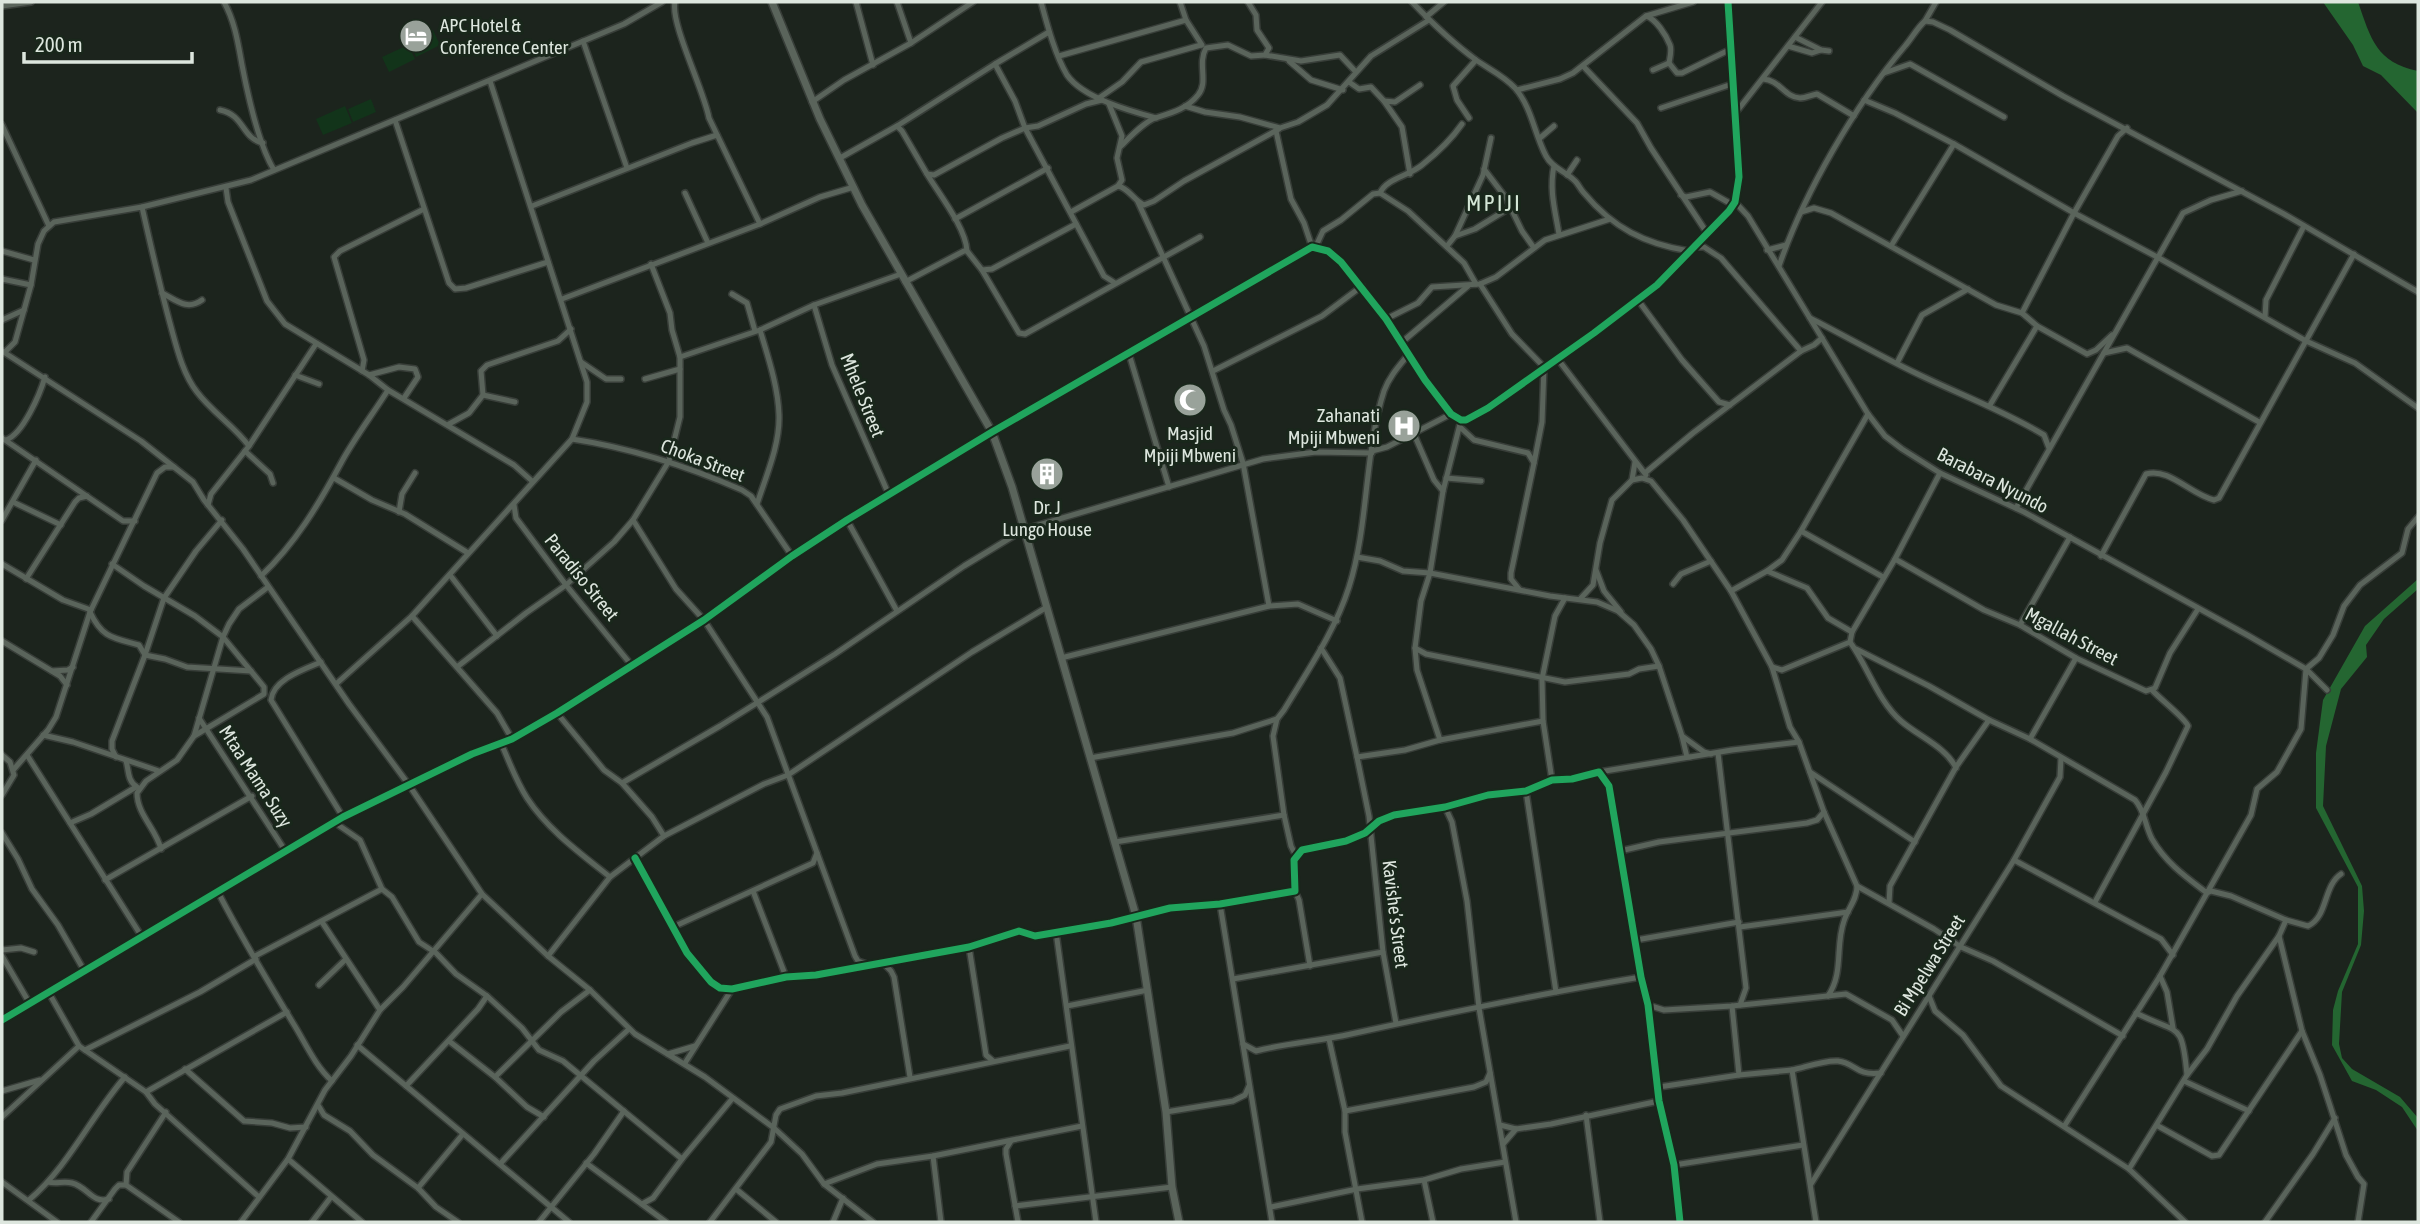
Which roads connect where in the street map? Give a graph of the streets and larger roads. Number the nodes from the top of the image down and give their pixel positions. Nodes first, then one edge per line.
1 (31, 2) edge
2 (224, 2) edge
3 (662, 2) edge
4 (675, 2) edge
5 (772, 2) edge
6 (856, 2) edge
7 (897, 2) edge
8 (1041, 2) edge
9 (1180, 2) edge
10 (1248, 2) edge
11 (1412, 2) edge
12 (1444, 2) edge
13 (1662, 2) edge
14 (1693, 2) edge
15 (1728, 2) edge
16 (1822, 2) edge
17 (1937, 2) edge
18 (970, 3) edge
19 (2, 6) edge
20 (1664, 12) junction
21 (1646, 16) junction
22 (1427, 18) junction
23 (1186, 20) junction
24 (1925, 21) junction
25 (1049, 32) junction
26 (1795, 37) junction
27 (583, 41) junction
28 (911, 43) junction
29 (1203, 46) junction
30 (1788, 46) junction
31 (1269, 48) junction
32 (1729, 50) junction
33 (1821, 50) junction
34 (1829, 51) dead end
35 (1265, 55) junction
36 (1274, 55) junction
37 (1059, 56) junction
38 (1476, 60) junction
39 (1289, 61) junction
40 (1669, 63) junction
41 (995, 64) junction
42 (873, 65) junction
43 (1583, 66) junction
44 (1355, 71) junction
45 (1653, 71) dead end
46 (1881, 74) junction
47 (1763, 79) junction
48 (490, 81) junction
49 (1349, 82) junction
50 (1732, 84) junction
51 (1420, 85) dead end
52 (1343, 90) junction
53 (1517, 90) junction
54 (1101, 99) junction
55 (1864, 100) junction
56 (1384, 101) junction
57 (812, 102) junction
58 (1109, 104) junction
59 (1185, 106) junction
60 (1661, 108) dead end
61 (220, 110) dead end
62 (1734, 115) junction
63 (1854, 116) junction
64 (2004, 117) dead end
65 (1156, 118) junction
66 (1469, 118) dead end
67 (395, 120) junction
68 (1462, 124) dead end
69 (2, 125) edge
70 (897, 126) junction
71 (1554, 126) dead end
72 (1025, 128) junction
73 (2127, 128) junction
74 (1278, 130) junction
75 (717, 135) junction
76 (1491, 138) dead end
77 (1540, 138) junction
78 (263, 143) junction
79 (1954, 144) junction
80 (1121, 146) junction
81 (840, 158) junction
82 (1577, 160) dead end
83 (1554, 166) junction
84 (627, 168) junction
85 (1048, 168) junction
86 (1484, 169) junction
87 (274, 170) junction
88 (927, 174) junction
89 (1410, 174) junction
90 (1567, 175) junction
91 (1118, 186) junction
92 (854, 187) junction
93 (226, 188) junction
94 (2242, 191) junction
95 (685, 193) dead end
96 (1380, 193) junction
97 (1681, 195) junction
98 (1138, 202) junction
99 (1734, 204) junction
100 (531, 206) junction
101 (142, 207) junction
102 (1511, 207) junction
103 (424, 209) junction
104 (1071, 212) junction
105 (1801, 212) junction
106 (2074, 214) junction
107 (955, 219) junction
108 (1610, 219) junction
109 (760, 224) junction
110 (1076, 224) junction
111 (49, 226) junction
112 (2304, 226) junction
113 (1707, 233) junction
114 (1559, 234) junction
115 (1455, 236) junction
116 (1200, 237) dead end
117 (708, 243) junction
118 (1786, 245) junction
119 (1447, 246) junction
120 (1891, 246) junction
121 (1313, 247) junction
122 (1534, 248) junction
123 (1691, 249) junction
124 (1767, 250) junction
125 (2, 251) edge
126 (967, 251) junction
127 (2354, 254) junction
128 (1163, 256) junction
129 (2159, 258) junction
130 (34, 260) junction
131 (548, 262) junction
132 (651, 264) junction
133 (1779, 266) junction
134 (982, 270) junction
135 (1104, 276) junction
136 (903, 278) junction
137 (2, 279) edge
138 (1115, 283) junction
139 (1475, 284) junction
140 (32, 285) junction
141 (1362, 286) junction
142 (1103, 289) junction
143 (1968, 289) junction
144 (2418, 292) edge
145 (162, 293) junction
146 (732, 294) dead end
147 (562, 299) junction
148 (202, 300) dead end
149 (1638, 300) junction
150 (814, 305) junction
151 (24, 310) junction
152 (2022, 313) junction
153 (2265, 317) junction
154 (1192, 318) junction
155 (1810, 318) junction
156 (1386, 319) junction
157 (2, 320) edge
158 (2037, 326) junction
159 (570, 329) junction
160 (758, 330) junction
161 (2114, 334) junction
162 (1822, 338) junction
163 (2306, 341) junction
164 (1401, 343) junction
165 (316, 344) junction
166 (3, 351) edge
167 (1801, 351) junction
168 (1129, 354) junction
169 (2103, 354) junction
170 (1408, 355) junction
171 (680, 357) junction
172 (1557, 358) junction
173 (580, 361) junction
174 (1897, 363) junction
175 (1544, 367) junction
176 (680, 369) junction
177 (362, 371) junction
178 (1213, 371) junction
179 (295, 375) junction
180 (369, 375) junction
181 (45, 377) junction
182 (621, 379) dead end
183 (645, 379) dead end
184 (319, 384) dead end
185 (388, 390) junction
186 (483, 395) junction
187 (404, 398) junction
188 (515, 402) dead end
189 (1719, 402) junction
190 (1730, 405) junction
191 (1990, 405) junction
192 (2418, 408) edge
193 (1721, 412) junction
194 (1868, 414) junction
195 (1457, 420) junction
196 (2259, 422) junction
197 (449, 424) junction
198 (992, 432) junction
199 (1414, 434) junction
200 (4, 439) edge
201 (572, 439) junction
202 (247, 448) junction
203 (2049, 450) junction
204 (1536, 451) junction
205 (1372, 452) junction
206 (1528, 453) junction
207 (36, 460) junction
208 (669, 461) junction
209 (1635, 462) junction
210 (1534, 463) junction
211 (1243, 464) junction
212 (174, 467) junction
213 (415, 473) dead end
214 (1645, 473) junction
215 (1940, 473) junction
216 (334, 478) junction
217 (1446, 478) junction
218 (1632, 480) junction
219 (532, 481) junction
220 (1481, 481) dead end
221 (1651, 481) junction
222 (273, 483) dead end
223 (1170, 487) junction
224 (1443, 491) junction
225 (201, 493) junction
226 (211, 494) junction
227 (889, 495) junction
228 (89, 496) junction
229 (13, 502) junction
230 (514, 503) junction
231 (757, 504) junction
232 (208, 505) junction
233 (2016, 508) junction
234 (400, 512) junction
235 (502, 516) junction
236 (2418, 517) edge
237 (516, 518) junction
238 (2, 520) edge
239 (222, 520) junction
240 (633, 520) junction
241 (848, 520) junction
242 (123, 521) junction
243 (135, 521) junction
244 (61, 525) junction
245 (1025, 528) junction
246 (129, 531) junction
247 (1801, 531) junction
248 (2070, 537) junction
249 (468, 553) junction
250 (792, 556) junction
251 (2101, 556) junction
252 (1357, 557) junction
253 (1895, 559) junction
254 (1711, 561) junction
255 (2, 564) edge
256 (113, 564) junction
257 (1596, 570) junction
258 (1767, 572) junction
259 (1430, 573) junction
260 (450, 575) junction
261 (261, 576) junction
262 (1883, 577) junction
263 (26, 579) junction
264 (1511, 579) junction
265 (1674, 584) dead end
266 (566, 585) junction
267 (1503, 586) junction
268 (268, 587) junction
269 (1592, 588) junction
270 (1519, 589) junction
271 (1731, 591) junction
272 (1550, 596) junction
273 (164, 598) junction
274 (1565, 598) junction
275 (1581, 598) junction
276 (1597, 602) junction
277 (1269, 606) junction
278 (1047, 607) junction
279 (1558, 607) junction
280 (2198, 609) junction
281 (90, 611) junction
282 (897, 611) junction
283 (1623, 615) junction
284 (412, 616) junction
285 (704, 620) junction
286 (1337, 621) junction
287 (2020, 625) junction
288 (1852, 632) junction
289 (497, 636) junction
290 (223, 637) junction
291 (2, 641) edge
292 (1850, 642) junction
293 (1415, 648) junction
294 (1855, 648) junction
295 (1321, 649) junction
296 (145, 655) junction
297 (1061, 658) junction
298 (2076, 658) junction
299 (1329, 660) junction
300 (321, 662) junction
301 (1313, 663) junction
302 (1659, 666) junction
303 (73, 667) junction
304 (457, 667) junction
305 (633, 667) junction
306 (1772, 667) junction
307 (2306, 669) junction
308 (213, 670) junction
309 (1782, 670) junction
310 (52, 671) junction
311 (251, 671) junction
312 (1542, 678) junction
313 (1775, 678) junction
314 (336, 684) junction
315 (67, 685) junction
316 (2326, 690) dead end
317 (2152, 691) junction
318 (758, 701) junction
319 (557, 713) junction
320 (199, 718) junction
321 (1277, 719) junction
322 (1989, 720) junction
323 (1543, 721) junction
324 (1261, 726) junction
325 (206, 731) junction
326 (43, 735) junction
327 (1273, 736) junction
328 (1682, 736) junction
329 (194, 737) junction
330 (512, 738) junction
331 (2031, 738) junction
332 (1440, 740) junction
333 (112, 741) junction
334 (1798, 742) junction
335 (501, 743) junction
336 (97, 750) junction
337 (1715, 753) junction
338 (2, 755) edge
339 (27, 755) junction
340 (116, 757) junction
341 (1357, 757) junction
342 (1690, 757) junction
343 (1090, 758) junction
344 (2061, 758) junction
345 (126, 761) junction
346 (1956, 768) junction
347 (14, 769) junction
348 (159, 771) junction
349 (1599, 772) junction
350 (1810, 772) junction
351 (788, 775) junction
352 (1552, 780) junction
353 (622, 783) junction
354 (409, 785) junction
355 (138, 787) junction
356 (1526, 791) junction
357 (2, 795) edge
358 (252, 796) junction
359 (1446, 807) junction
360 (2143, 811) junction
361 (1825, 813) junction
362 (1284, 815) junction
363 (1369, 816) junction
364 (343, 817) junction
365 (1379, 821) junction
366 (334, 822) junction
367 (70, 823) junction
368 (1370, 828) junction
369 (2, 833) edge
370 (1728, 833) junction
371 (664, 836) junction
372 (1115, 842) junction
373 (1914, 842) junction
374 (161, 849) junction
375 (1620, 850) junction
376 (286, 852) junction
377 (817, 853) junction
378 (1296, 856) junction
379 (635, 858) junction
380 (2014, 860) junction
381 (813, 863) junction
382 (822, 865) junction
383 (2341, 874) dead end
384 (610, 877) junction
385 (105, 880) junction
386 (1857, 886) junction
387 (382, 889) junction
388 (753, 891) junction
389 (1295, 891) junction
390 (218, 892) junction
391 (2207, 893) junction
392 (482, 894) junction
393 (2095, 902) junction
394 (1889, 903) junction
395 (1220, 904) junction
396 (1848, 912) junction
397 (1136, 916) junction
398 (2286, 920) junction
399 (322, 922) junction
400 (1739, 925) junction
401 (673, 927) junction
402 (1056, 932) junction
403 (2278, 936) junction
404 (142, 937) junction
405 (1636, 940) junction
406 (969, 947) junction
407 (1961, 947) junction
408 (2, 950) edge
409 (433, 951) junction
410 (34, 952) dead end
411 (1383, 953) junction
412 (2173, 955) junction
413 (2, 956) edge
414 (548, 956) junction
415 (256, 957) junction
416 (346, 959) junction
417 (882, 962) junction
418 (870, 965) junction
419 (1310, 966) junction
420 (85, 972) junction
421 (2160, 976) junction
422 (786, 977) junction
423 (1641, 977) junction
424 (1233, 979) junction
425 (319, 985) dead end
426 (720, 988) junction
427 (732, 989) junction
428 (590, 990) junction
429 (1148, 990) junction
430 (1556, 992) junction
431 (49, 993) junction
432 (487, 996) junction
433 (1828, 996) junction
434 (1929, 996) junction
435 (725, 998) junction
436 (30, 1004) junction
437 (1648, 1005) junction
438 (1740, 1005) junction
439 (1067, 1006) junction
440 (1732, 1006) junction
441 (1479, 1008) junction
442 (380, 1010) junction
443 (287, 1012) junction
444 (2136, 1013) junction
445 (2, 1020) edge
446 (1396, 1023) junction
447 (2174, 1028) junction
448 (629, 1029) junction
449 (2302, 1031) junction
450 (1903, 1036) junction
451 (2123, 1036) junction
452 (1329, 1039) junction
453 (532, 1040) junction
454 (449, 1041) junction
455 (1243, 1044) junction
456 (357, 1045) junction
457 (79, 1046) junction
458 (695, 1046) junction
459 (1070, 1046) junction
460 (85, 1051) junction
461 (1256, 1051) junction
462 (668, 1055) junction
463 (994, 1062) junction
464 (685, 1063) junction
465 (1247, 1064) junction
466 (185, 1069) junction
467 (1792, 1070) junction
468 (1490, 1073) junction
469 (1881, 1073) junction
470 (1739, 1075) junction
471 (125, 1077) junction
472 (495, 1077) junction
473 (580, 1077) junction
474 (910, 1077) junction
475 (2186, 1078) junction
476 (43, 1079) junction
477 (332, 1081) junction
478 (1482, 1085) junction
479 (406, 1086) junction
480 (1250, 1086) junction
481 (1659, 1087) junction
482 (2, 1091) edge
483 (146, 1092) junction
484 (1494, 1092) junction
485 (732, 1099) junction
486 (1233, 1101) junction
487 (1659, 1101) junction
488 (318, 1105) junction
489 (1254, 1109) junction
490 (624, 1111) junction
491 (1345, 1111) junction
492 (2249, 1111) junction
493 (166, 1112) junction
494 (1166, 1112) junction
495 (776, 1115) junction
496 (1586, 1115) junction
497 (2, 1117) edge
498 (544, 1117) junction
499 (759, 1117) junction
500 (2334, 1118) junction
501 (1500, 1125) junction
502 (2065, 1125) junction
503 (306, 1126) junction
504 (1082, 1126) junction
505 (2158, 1126) junction
506 (774, 1128) junction
507 (1516, 1129) junction
508 (463, 1134) junction
509 (1011, 1141) junction
510 (991, 1144) junction
511 (1503, 1144) junction
512 (1802, 1145) junction
513 (1006, 1154) junction
514 (933, 1156) junction
515 (288, 1159) junction
516 (682, 1159) junction
517 (1505, 1162) junction
518 (586, 1163) junction
519 (500, 1164) junction
520 (1674, 1165) junction
521 (2129, 1169) junction
522 (1424, 1180) junction
523 (2, 1182) edge
524 (48, 1182) junction
525 (824, 1184) junction
526 (1811, 1184) junction
527 (126, 1185) junction
528 (1172, 1186) junction
529 (418, 1188) junction
530 (736, 1189) junction
531 (1357, 1189) junction
532 (331, 1196) junction
533 (1093, 1196) junction
534 (259, 1197) junction
535 (843, 1198) junction
536 (108, 1199) junction
537 (29, 1200) junction
538 (651, 1201) junction
539 (642, 1203) junction
540 (1015, 1206) junction
541 (549, 1207) junction
542 (1270, 1207) junction
543 (653, 1213) junction
544 (2181, 1221) edge
545 (57, 1222) edge
546 (91, 1222) edge
547 (178, 1222) edge
548 (241, 1222) edge
549 (312, 1222) edge
550 (362, 1222) edge
551 (458, 1222) edge
552 (539, 1222) edge
553 (569, 1222) edge
554 (666, 1222) edge
555 (710, 1222) edge
556 (776, 1222) edge
557 (833, 1222) edge
558 (873, 1222) edge
559 (941, 1222) edge
560 (1018, 1222) edge
561 (1096, 1222) edge
562 (1179, 1222) edge
563 (1272, 1222) edge
564 (1362, 1222) edge
565 (1433, 1222) edge
566 (1516, 1222) edge
567 (1600, 1222) edge
568 (1680, 1222) edge
569 (1816, 1222) edge
570 (2265, 1222) edge
571 (2358, 1222) edge

1 - 19 street
2 - 78 street
3 - 27 street
4 - 75 street
5 - 57 street
6 - 42 street
7 - 28 street
8 - 25 street
9 - 23 street
10 - 31 street
11 - 22 street
12 - 22 street
13 - 20 street
14 - 20 street
15 - 32 street
16 - 26 street
17 - 24 street
18 - 28 street
20 - 21 street
21 - 40 street
21 - 43 street
22 - 38 street
22 - 44 street
23 - 29 street
23 - 37 street
24 - 46 street
24 - 73 street
25 - 37 street
25 - 41 street
26 - 30 street
26 - 33 street
27 - 48 street
27 - 84 street
28 - 42 street
29 - 35 street
29 - 54 street
29 - 59 street
30 - 33 street
30 - 47 street
31 - 35 street
31 - 36 street
32 - 40 street
32 - 50 street
33 - 34 street
35 - 36 street
36 - 39 street
37 - 54 street
38 - 53 street
38 - 66 street
39 - 44 street
39 - 52 street
40 - 45 street
41 - 70 street
41 - 72 street
42 - 57 street
43 - 53 street
43 - 97 street
44 - 49 street
46 - 55 street
46 - 64 street
47 - 62 street
47 - 63 street
48 - 67 street
48 - 100 street
49 - 52 street
49 - 56 street
50 - 60 street
50 - 62 street
51 - 56 street
52 - 74 street
53 - 77 street
54 - 58 street
54 - 72 street
55 - 63 street
55 - 79 street
56 - 89 street
57 - 81 street
58 - 65 street
58 - 80 street
59 - 65 street
59 - 74 street
61 - 78 street
62 - 99 street
63 - 105 street
65 - 80 street
67 - 87 street
67 - 103 street
68 - 89 street
69 - 111 street
70 - 81 street
70 - 88 street
71 - 77 street
72 - 85 street
72 - 88 street
73 - 94 street
73 - 106 street
74 - 98 street
74 - 121 street
75 - 84 street
75 - 109 street
76 - 86 street
77 - 83 street
78 - 87 street
79 - 106 street
79 - 120 street
80 - 91 street
81 - 92 street
82 - 90 street
83 - 90 street
83 - 114 street
84 - 100 street
85 - 104 street
85 - 107 street
86 - 102 street
86 - 115 street
87 - 93 street
88 - 107 street
89 - 96 street
90 - 108 street
91 - 98 street
91 - 104 street
92 - 109 street
92 - 136 street
93 - 101 street
93 - 165 street
94 - 112 street
94 - 129 street
95 - 117 street
96 - 119 street
96 - 121 street
97 - 99 street
97 - 113 street
98 - 128 street
99 - 113 street
99 - 124 street, Barabara Nyundo
100 - 131 street
101 - 111 street
101 - 145 street
102 - 115 street
102 - 122 street
103 - 131 street
103 - 177 street
104 - 110 street
105 - 118 street
105 - 120 street
106 - 129 street
106 - 152 street
107 - 126 street
108 - 114 street
108 - 123 street
109 - 117 street
110 - 134 street
110 - 135 street
111 - 130 street
112 - 127 street
112 - 153 street
113 - 123 street
114 - 122 street
115 - 119 street
116 - 128 street
117 - 132 street
118 - 124 street
118 - 133 street
119 - 139 street
120 - 143 street
121 - 141 street
121 - 154 street
122 - 139 street
123 - 149 street
123 - 167 street
124 - 133 street, Barabara Nyundo
125 - 130 street
126 - 134 street
126 - 136 street
127 - 144 street
127 - 163 street
128 - 138 street
128 - 154 street
129 - 153 street
129 - 161 street
130 - 140 street
131 - 147 street
132 - 147 street
132 - 171 street
133 - 155 street, Barabara Nyundo
134 - 142 street
135 - 138 street
135 - 142 street
136 - 150 street
136 - 198 street
137 - 140 street
138 - 142 street
139 - 156 street
139 - 164 street
139 - 175 street
140 - 151 street
141 - 156 street
141 - 178 street
143 - 152 street
143 - 174 street
145 - 148 street
145 - 202 street
146 - 160 street
147 - 159 street
149 - 172 street
149 - 189 street
150 - 160 street
150 - 227 street, Mhele Street
151 - 157 street
151 - 166 street
152 - 158 street
153 - 163 street
154 - 168 street
154 - 178 street
155 - 162 street, Barabara Nyundo
155 - 174 street
156 - 164 street
158 - 161 street
158 - 191 street
159 - 173 street
159 - 186 street
160 - 171 street
160 - 231 street
161 - 169 street
162 - 167 street
162 - 194 street, Barabara Nyundo
163 - 192 street
163 - 196 street
164 - 170 street
165 - 177 street
165 - 179 street
166 - 181 street
167 - 190 street
168 - 198 street
168 - 223 street
169 - 196 street
169 - 203 street
170 - 195 street
170 - 205 street
171 - 176 street
172 - 175 street
172 - 209 street
173 - 182 street
173 - 201 street
174 - 191 street
175 - 195 street
175 - 204 street
176 - 183 street
176 - 208 street
177 - 180 street
178 - 211 street
179 - 184 street
179 - 202 street
180 - 185 street
180 - 187 street
181 - 200 street
181 - 212 street
185 - 187 street
185 - 216 street
186 - 188 street
186 - 197 street
187 - 197 street
189 - 190 street
189 - 193 street
190 - 193 street
191 - 203 street
193 - 214 street
194 - 215 street, Barabara Nyundo
194 - 247 street
195 - 199 street
195 - 206 street
195 - 217 street
196 - 251 street
197 - 219 street
198 - 227 street
198 - 245 street
199 - 205 street
199 - 224 street
200 - 207 street
201 - 208 street, Choka Street
201 - 219 street
202 - 222 street
202 - 226 street
203 - 233 street
204 - 206 street
204 - 210 street
205 - 211 street
205 - 252 street
206 - 210 street
207 - 228 street
207 - 229 street
208 - 231 street, Choka Street
208 - 240 street
209 - 214 street
209 - 218 street
210 - 264 street
211 - 223 street
211 - 277 street
212 - 225 street
212 - 243 street
213 - 234 street
214 - 221 street
215 - 233 street, Barabara Nyundo
215 - 253 street
216 - 234 street
216 - 261 street
217 - 220 street
217 - 224 street
218 - 221 street
218 - 257 street
219 - 230 street
221 - 254 street
223 - 245 street
224 - 259 street
225 - 226 street
225 - 232 street
226 - 232 street
227 - 241 street
228 - 242 street
228 - 244 street
229 - 238 street
229 - 244 street
230 - 235 street
230 - 237 street, Paradiso Street
231 - 250 street, Choka Street
232 - 239 street
233 - 248 street, Barabara Nyundo
234 - 249 street
235 - 237 street
235 - 249 street
236 - 307 street
237 - 266 street, Paradiso Street
239 - 261 street
239 - 273 street
240 - 266 street
240 - 285 street
241 - 250 street
241 - 282 street
242 - 243 street
242 - 246 street
243 - 246 street
244 - 263 street
245 - 278 street
245 - 282 street
246 - 256 street
247 - 258 street
247 - 262 street
248 - 251 street, Barabara Nyundo
248 - 287 street
249 - 260 street
250 - 285 street
251 - 280 street, Barabara Nyundo
252 - 259 street
252 - 286 street
253 - 262 street
253 - 287 street, Mgallah Street
254 - 265 street
254 - 271 street
255 - 263 street
256 - 273 street
256 - 281 street
257 - 269 street
257 - 283 street
258 - 271 street
258 - 288 street
259 - 267 street
259 - 293 street
260 - 284 street
260 - 289 street
261 - 268 street
262 - 288 street
263 - 281 street
264 - 267 street
264 - 270 street
266 - 289 street
266 - 305 street, Paradiso Street
267 - 270 street
268 - 290 street
268 - 300 street
269 - 275 street
269 - 276 street
270 - 272 street
271 - 306 street
272 - 274 street
272 - 279 street
273 - 290 street
273 - 296 street
274 - 275 street
274 - 279 street
275 - 276 street
276 - 283 street
277 - 286 street
277 - 297 street
278 - 297 street
278 - 351 street
279 - 312 street
280 - 307 street, Barabara Nyundo
280 - 317 street
281 - 296 street
281 - 303 street
282 - 318 street
283 - 302 street
284 - 304 street
284 - 314 street
285 - 305 street
285 - 318 street
286 - 295 street
287 - 298 street, Mgallah Street
288 - 292 street
289 - 304 street
290 - 308 street
290 - 311 street
291 - 310 street
292 - 294 street
292 - 309 street
293 - 312 street
293 - 332 street
294 - 322 street
294 - 346 street
295 - 299 street, Kavishe’s Street
295 - 301 street
296 - 308 street
296 - 333 street
297 - 343 street
298 - 317 street, Mgallah Street
298 - 331 street
299 - 301 street
299 - 341 street, Kavishe’s Street
300 - 314 street
300 - 364 street
301 - 321 street
302 - 312 street
302 - 328 street
303 - 310 street
303 - 315 street
304 - 330 street
305 - 319 street
306 - 309 street
306 - 313 street
307 - 316 street, Barabara Nyundo
307 - 391 street
308 - 311 street
308 - 320 street
309 - 313 street
310 - 315 street
311 - 325 street
312 - 323 street
313 - 334 street
314 - 354 street
315 - 326 street
317 - 360 street
318 - 351 street
318 - 353 street
319 - 330 street
319 - 353 street
320 - 325 street, Mtaa Mama Suzy
320 - 329 street
321 - 324 street
321 - 327 street
322 - 331 street
322 - 346 street
323 - 332 street
323 - 352 street
324 - 327 street
324 - 343 street
325 - 329 street
325 - 358 street, Mtaa Mama Suzy
326 - 336 street
326 - 339 street
327 - 362 street
328 - 337 street
328 - 342 street
329 - 348 street
330 - 335 street
331 - 344 street
332 - 341 street
333 - 336 street
333 - 340 street
334 - 337 street
334 - 350 street
335 - 354 street
335 - 384 street
336 - 340 street
337 - 342 street
337 - 370 street
338 - 347 street
339 - 347 street
339 - 367 street
340 - 345 street
341 - 363 street, Kavishe’s Street
342 - 349 street
343 - 372 street
344 - 360 street
344 - 380 street, Bi Mpelwa Street
345 - 348 street
345 - 355 street
346 - 373 street
347 - 357 street
348 - 355 street
349 - 352 street
349 - 375 street
350 - 361 street
350 - 373 street
351 - 371 street
351 - 377 street
352 - 356 street
353 - 371 street
354 - 364 street
354 - 392 street
355 - 367 street
355 - 374 street
356 - 359 street
356 - 430 street
358 - 374 street
358 - 376 street, Mtaa Mama Suzy
359 - 365 street
359 - 441 street
360 - 391 street
360 - 393 street
361 - 370 street
361 - 386 street
362 - 372 street
362 - 378 street
363 - 365 street
363 - 368 street, Kavishe’s Street
364 - 366 street
365 - 368 street
366 - 376 street
366 - 387 street
367 - 385 street
368 - 378 street
368 - 411 street, Kavishe’s Street
369 - 420 street
370 - 375 street
370 - 400 street
371 - 379 street
372 - 397 street
373 - 394 street
374 - 385 street
375 - 405 street
376 - 390 street
377 - 381 street
377 - 382 street
378 - 389 street
379 - 384 street
379 - 401 street
380 - 393 street
380 - 407 street, Bi Mpelwa Street
381 - 382 street
381 - 388 street
382 - 418 street
383 - 398 street
384 - 414 street
385 - 404 street
386 - 394 street
386 - 396 street
387 - 399 street
387 - 409 street
388 - 401 street
388 - 422 street
389 - 395 street
389 - 419 street
390 - 404 street
390 - 415 street
391 - 398 street
391 - 412 street
392 - 409 street
392 - 414 street
393 - 412 street
394 - 407 street
395 - 397 street
395 - 424 street
396 - 400 street
396 - 433 street
397 - 402 street
397 - 429 street
398 - 403 street
399 - 415 street
399 - 416 street
400 - 405 street
400 - 438 street
401 - 426 street
402 - 406 street
402 - 439 street
403 - 449 street
403 - 475 street
404 - 420 street
405 - 423 street
406 - 417 street
406 - 463 street
407 - 434 street, Bi Mpelwa Street
407 - 451 street
408 - 410 street
409 - 432 street
409 - 442 street
411 - 419 street
411 - 446 street, Kavishe’s Street
412 - 421 street
413 - 436 street
414 - 428 street
415 - 443 street
415 - 460 street
416 - 425 street
416 - 442 street
417 - 418 street
417 - 474 street
418 - 422 street
419 - 424 street
420 - 431 street
421 - 444 street
421 - 447 street
422 - 427 street
423 - 430 street
423 - 437 street
424 - 455 street
426 - 427 street
426 - 435 street
427 - 435 street
428 - 448 street
428 - 453 street
429 - 439 street
429 - 494 street
430 - 441 street
431 - 436 street
431 - 457 street
432 - 453 street
432 - 454 street
433 - 438 street
433 - 450 street
434 - 450 street, Bi Mpelwa Street
434 - 502 street
435 - 458 street
436 - 445 street
437 - 440 street
437 - 481 street
438 - 440 street
439 - 459 street
440 - 470 street
441 - 446 street
441 - 468 street
442 - 456 street
443 - 466 street
443 - 477 street
444 - 447 street
444 - 451 street
446 - 452 street
447 - 475 street
448 - 462 street
448 - 473 street
449 - 492 street
449 - 500 street
450 - 469 street, Bi Mpelwa Street
451 - 502 street
452 - 461 street
452 - 491 street
453 - 472 street
453 - 473 street
454 - 472 street
454 - 479 street
455 - 461 street
455 - 465 street
456 - 477 street
456 - 479 street
457 - 460 street
457 - 476 street
458 - 462 street
458 - 464 street
459 - 463 street
459 - 504 street
460 - 471 street
461 - 465 street
462 - 464 street
463 - 474 street
464 - 485 street
465 - 480 street
466 - 483 street
466 - 503 street
467 - 469 street
467 - 470 street
467 - 512 street
468 - 478 street
468 - 484 street
469 - 526 street, Bi Mpelwa Street
470 - 481 street
471 - 483 street
471 - 524 street
472 - 498 street
473 - 490 street
473 - 498 street
474 - 495 street
475 - 492 street
475 - 505 street
476 - 482 street
476 - 497 street
477 - 488 street
478 - 484 street
478 - 491 street
479 - 508 street
480 - 486 street
480 - 489 street
481 - 487 street
483 - 493 street
484 - 501 street
485 - 499 street
485 - 516 street
486 - 489 street
486 - 494 street
487 - 496 street
487 - 520 street
488 - 503 street
488 - 529 street
489 - 542 street
490 - 516 street
490 - 518 street
491 - 531 street
492 - 505 street
493 - 527 street
493 - 534 street
494 - 528 street
495 - 499 street
495 - 506 street
496 - 507 street
496 - 567 street
498 - 519 street
499 - 506 street
500 - 570 street
500 - 571 street
501 - 507 street
501 - 511 street
502 - 521 street
503 - 515 street
504 - 509 street
504 - 533 street
505 - 521 street
506 - 525 street
506 - 530 street
507 - 511 street
508 - 519 street
508 - 529 street
509 - 510 street
509 - 513 street
510 - 513 street
510 - 514 street
511 - 517 street
512 - 520 street
512 - 526 street
513 - 540 street
514 - 525 street
514 - 559 street
515 - 532 street
515 - 534 street
516 - 538 street
517 - 522 street
517 - 566 street
518 - 539 street
518 - 541 street
519 - 541 street
520 - 568 street
521 - 544 street
522 - 531 street
522 - 565 street
523 - 537 street
524 - 536 street
524 - 537 street
525 - 535 street
526 - 569 street
527 - 536 street
527 - 547 street
528 - 533 street
528 - 562 street
529 - 551 street
530 - 555 street
530 - 556 street
531 - 542 street
531 - 564 street
532 - 549 street
532 - 550 street
533 - 540 street
533 - 561 street
534 - 548 street
535 - 557 street
535 - 558 street
536 - 546 street
537 - 545 street
538 - 539 street
538 - 543 street
539 - 543 street
540 - 560 street
541 - 552 street
541 - 553 street
542 - 563 street
543 - 554 street

